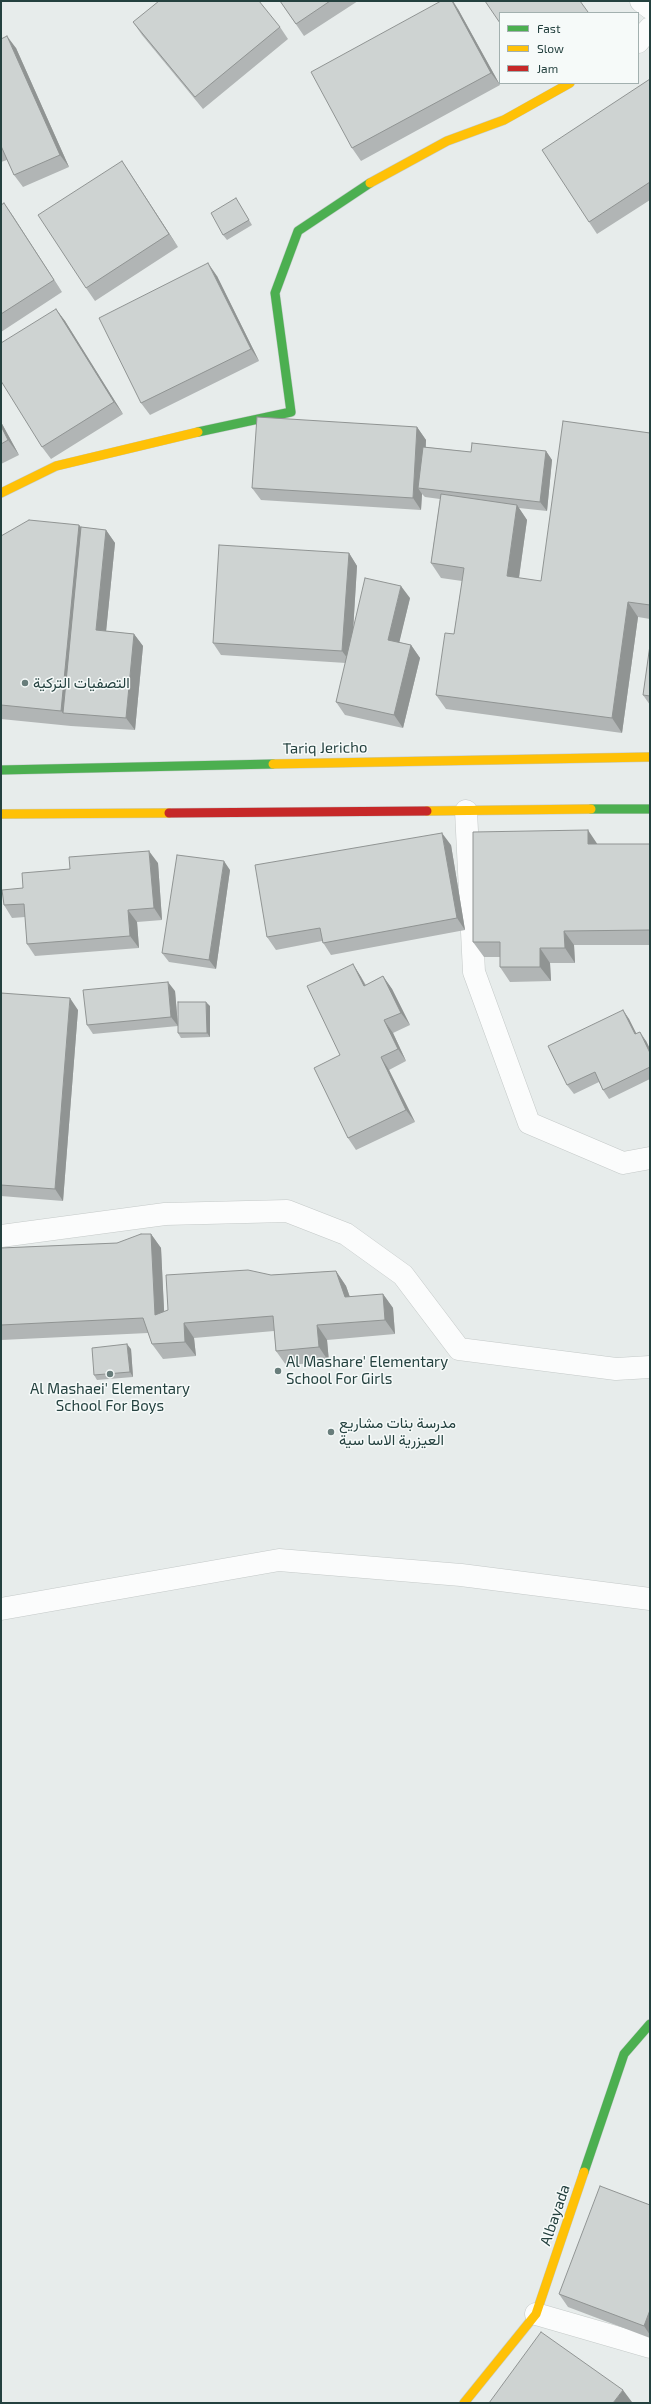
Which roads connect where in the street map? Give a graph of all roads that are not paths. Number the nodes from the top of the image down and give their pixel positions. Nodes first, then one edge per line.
1 (641, 1) edge
2 (650, 8) edge
3 (650, 28) edge
4 (639, 41) edge
5 (568, 84) edge
6 (1, 493) edge
7 (650, 757) edge
8 (1, 770) edge
9 (650, 809) edge
10 (466, 811) junction
11 (1, 814) edge
12 (650, 1158) edge
13 (1, 1236) edge
14 (650, 1367) edge
15 (650, 1599) edge
16 (1, 1609) edge
17 (650, 2024) edge
18 (536, 2314) junction
19 (650, 2347) edge
20 (464, 2403) edge

1 - 2 street
3 - 4 street
5 - 6 main road
7 - 8 main road, Tariq Jericho
9 - 10 main road
10 - 11 main road
10 - 12 street
13 - 14 street
15 - 16 street
17 - 18 main road, Albayada
18 - 19 street
18 - 20 main road, Albayada

